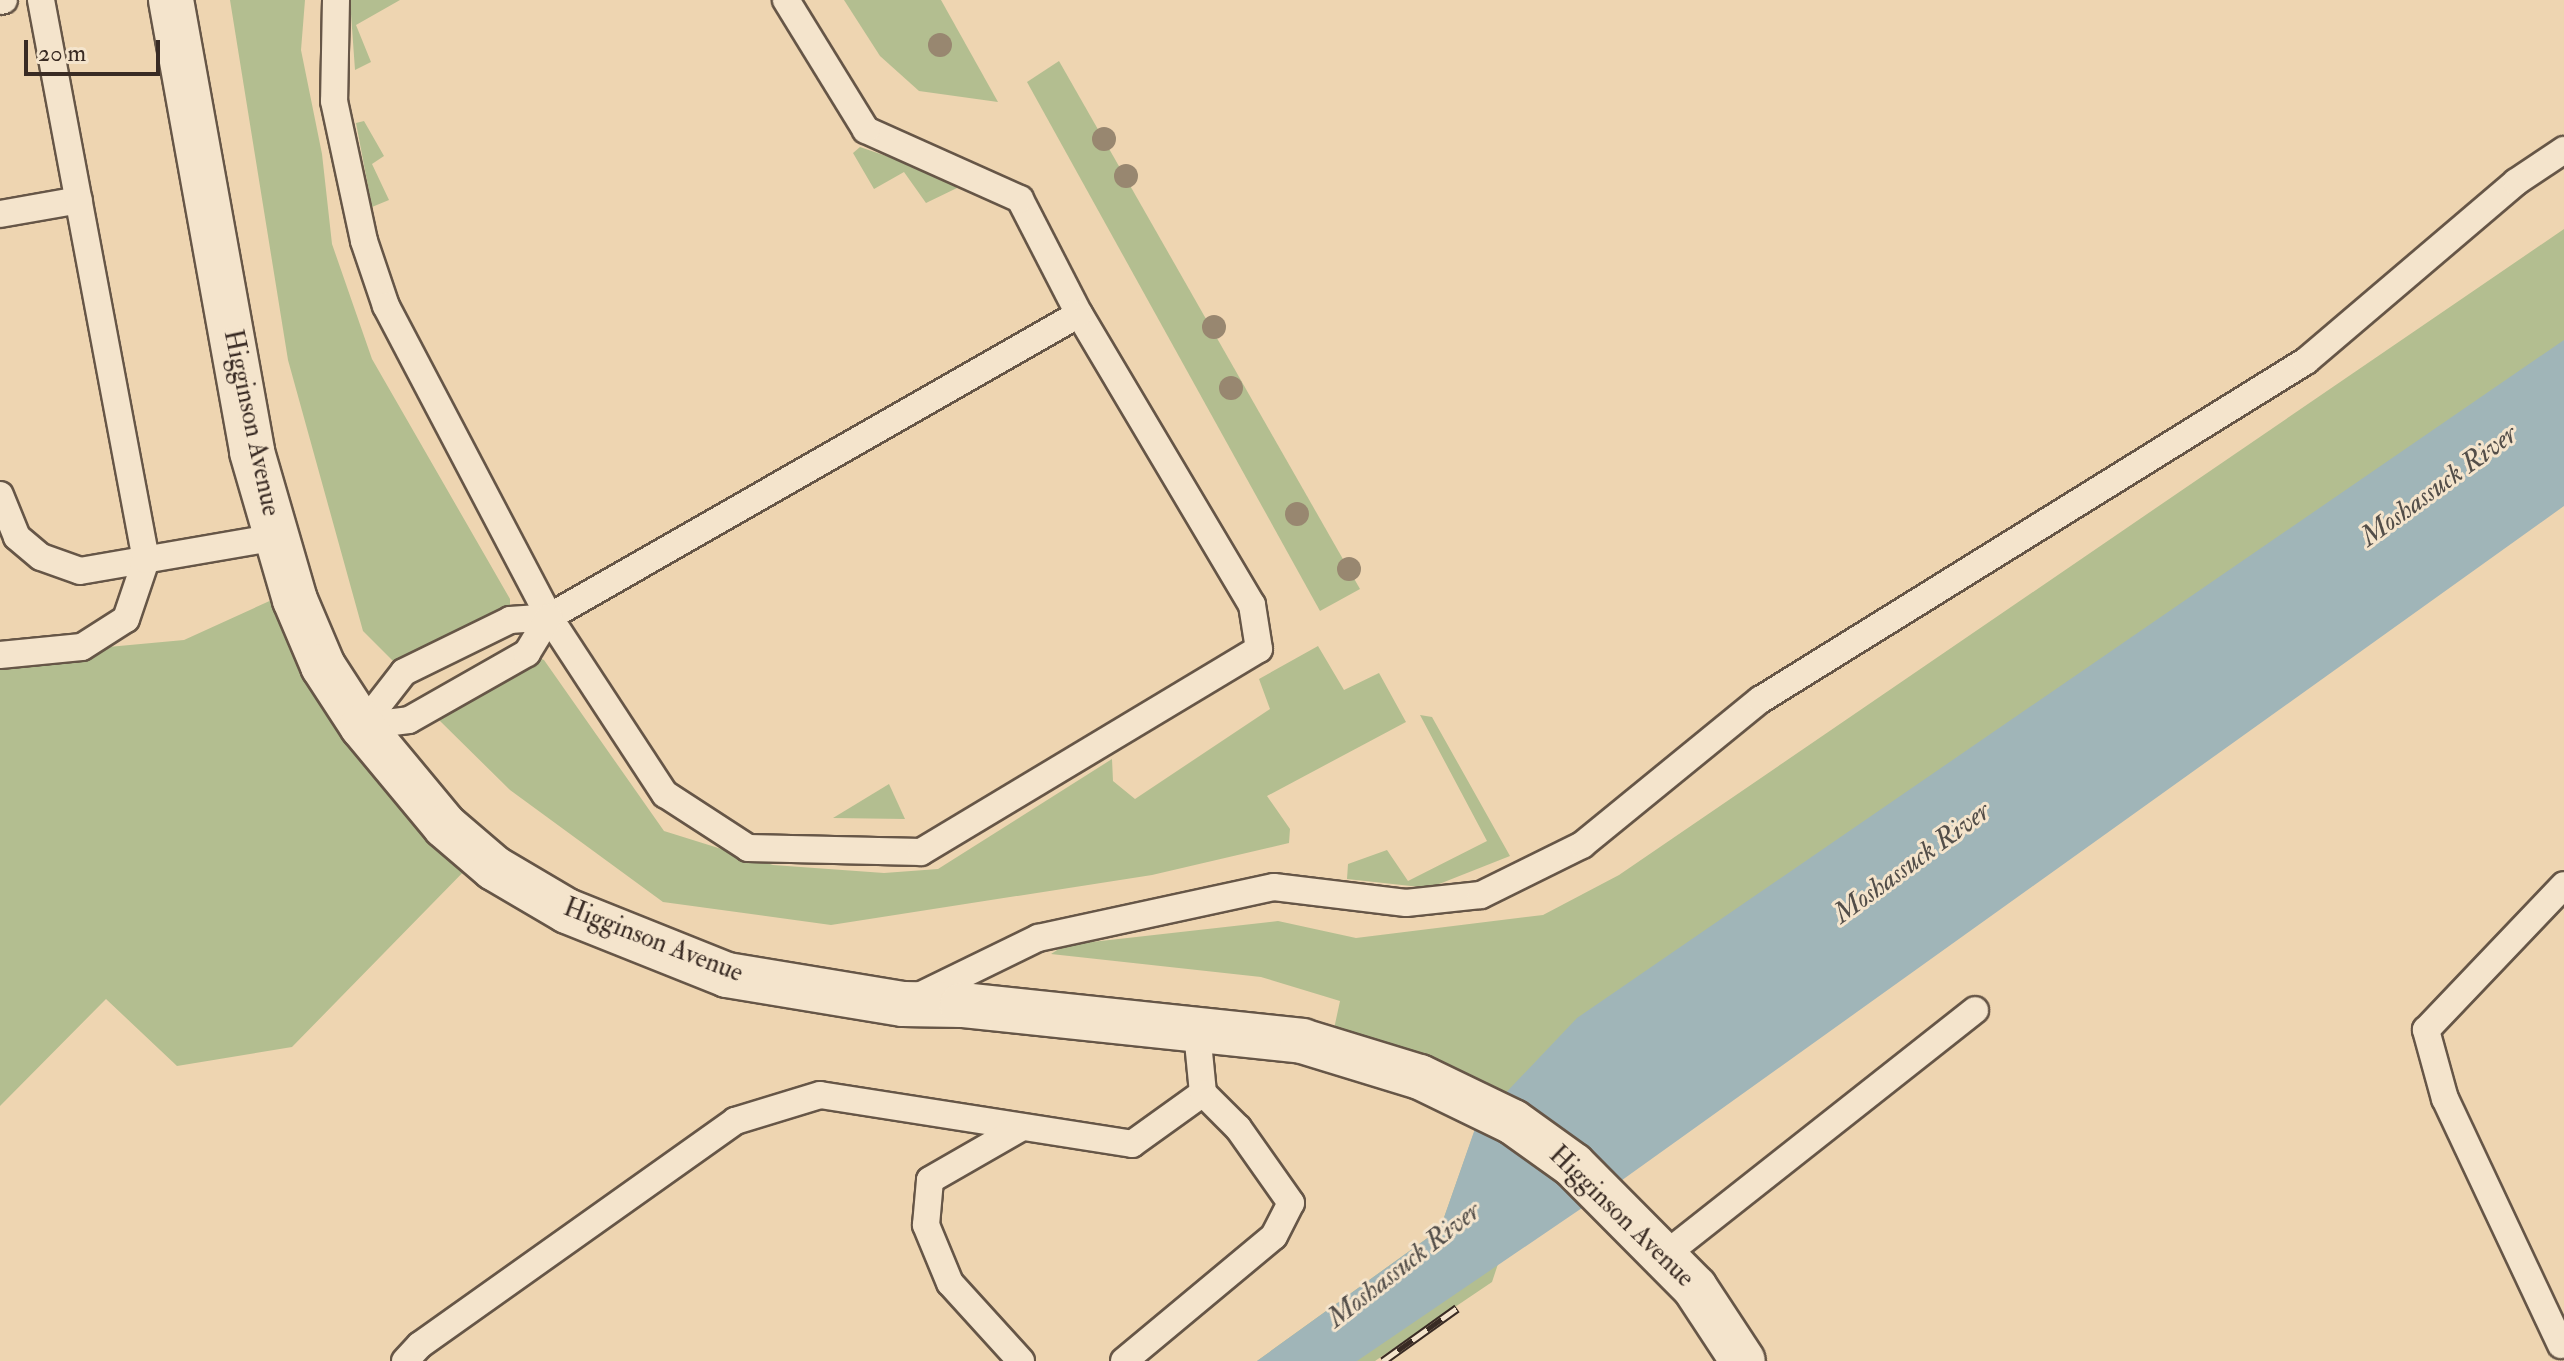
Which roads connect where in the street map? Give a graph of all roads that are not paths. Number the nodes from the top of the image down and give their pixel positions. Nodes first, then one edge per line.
1 (41, 0) edge
2 (336, 0) edge
3 (786, 0) edge
4 (164, 4) edge
5 (2564, 150) edge
6 (79, 200) junction
7 (0, 214) edge
8 (1079, 314) junction
9 (0, 495) edge
10 (276, 537) junction
11 (146, 560) junction
12 (549, 617) junction
13 (0, 655) edge
14 (362, 726) junction
15 (2564, 885) edge
16 (903, 1004) junction
17 (1975, 1010) dead end
18 (1197, 1032) junction
19 (1203, 1093) junction
20 (1022, 1127) junction
21 (1665, 1255) junction
22 (2559, 1348) edge
23 (405, 1361) edge
24 (1021, 1361) edge
25 (1124, 1361) edge
26 (1743, 1361) edge

1 - 6 lane
2 - 12 lane
3 - 8 lane
4 - 10 street, Higginson Avenue
5 - 16 lane
6 - 7 lane
6 - 11 lane
8 - 12 lane
8 - 12 lane
9 - 11 lane
10 - 11 lane
10 - 14 street, Higginson Avenue
11 - 13 lane
12 - 14 lane
12 - 14 lane
14 - 16 street, Higginson Avenue
15 - 22 lane
16 - 18 street, Higginson Avenue
17 - 21 lane
18 - 19 lane
18 - 21 street, Higginson Avenue
19 - 20 lane
19 - 25 lane
20 - 23 lane
20 - 24 lane
21 - 26 street, Higginson Avenue

